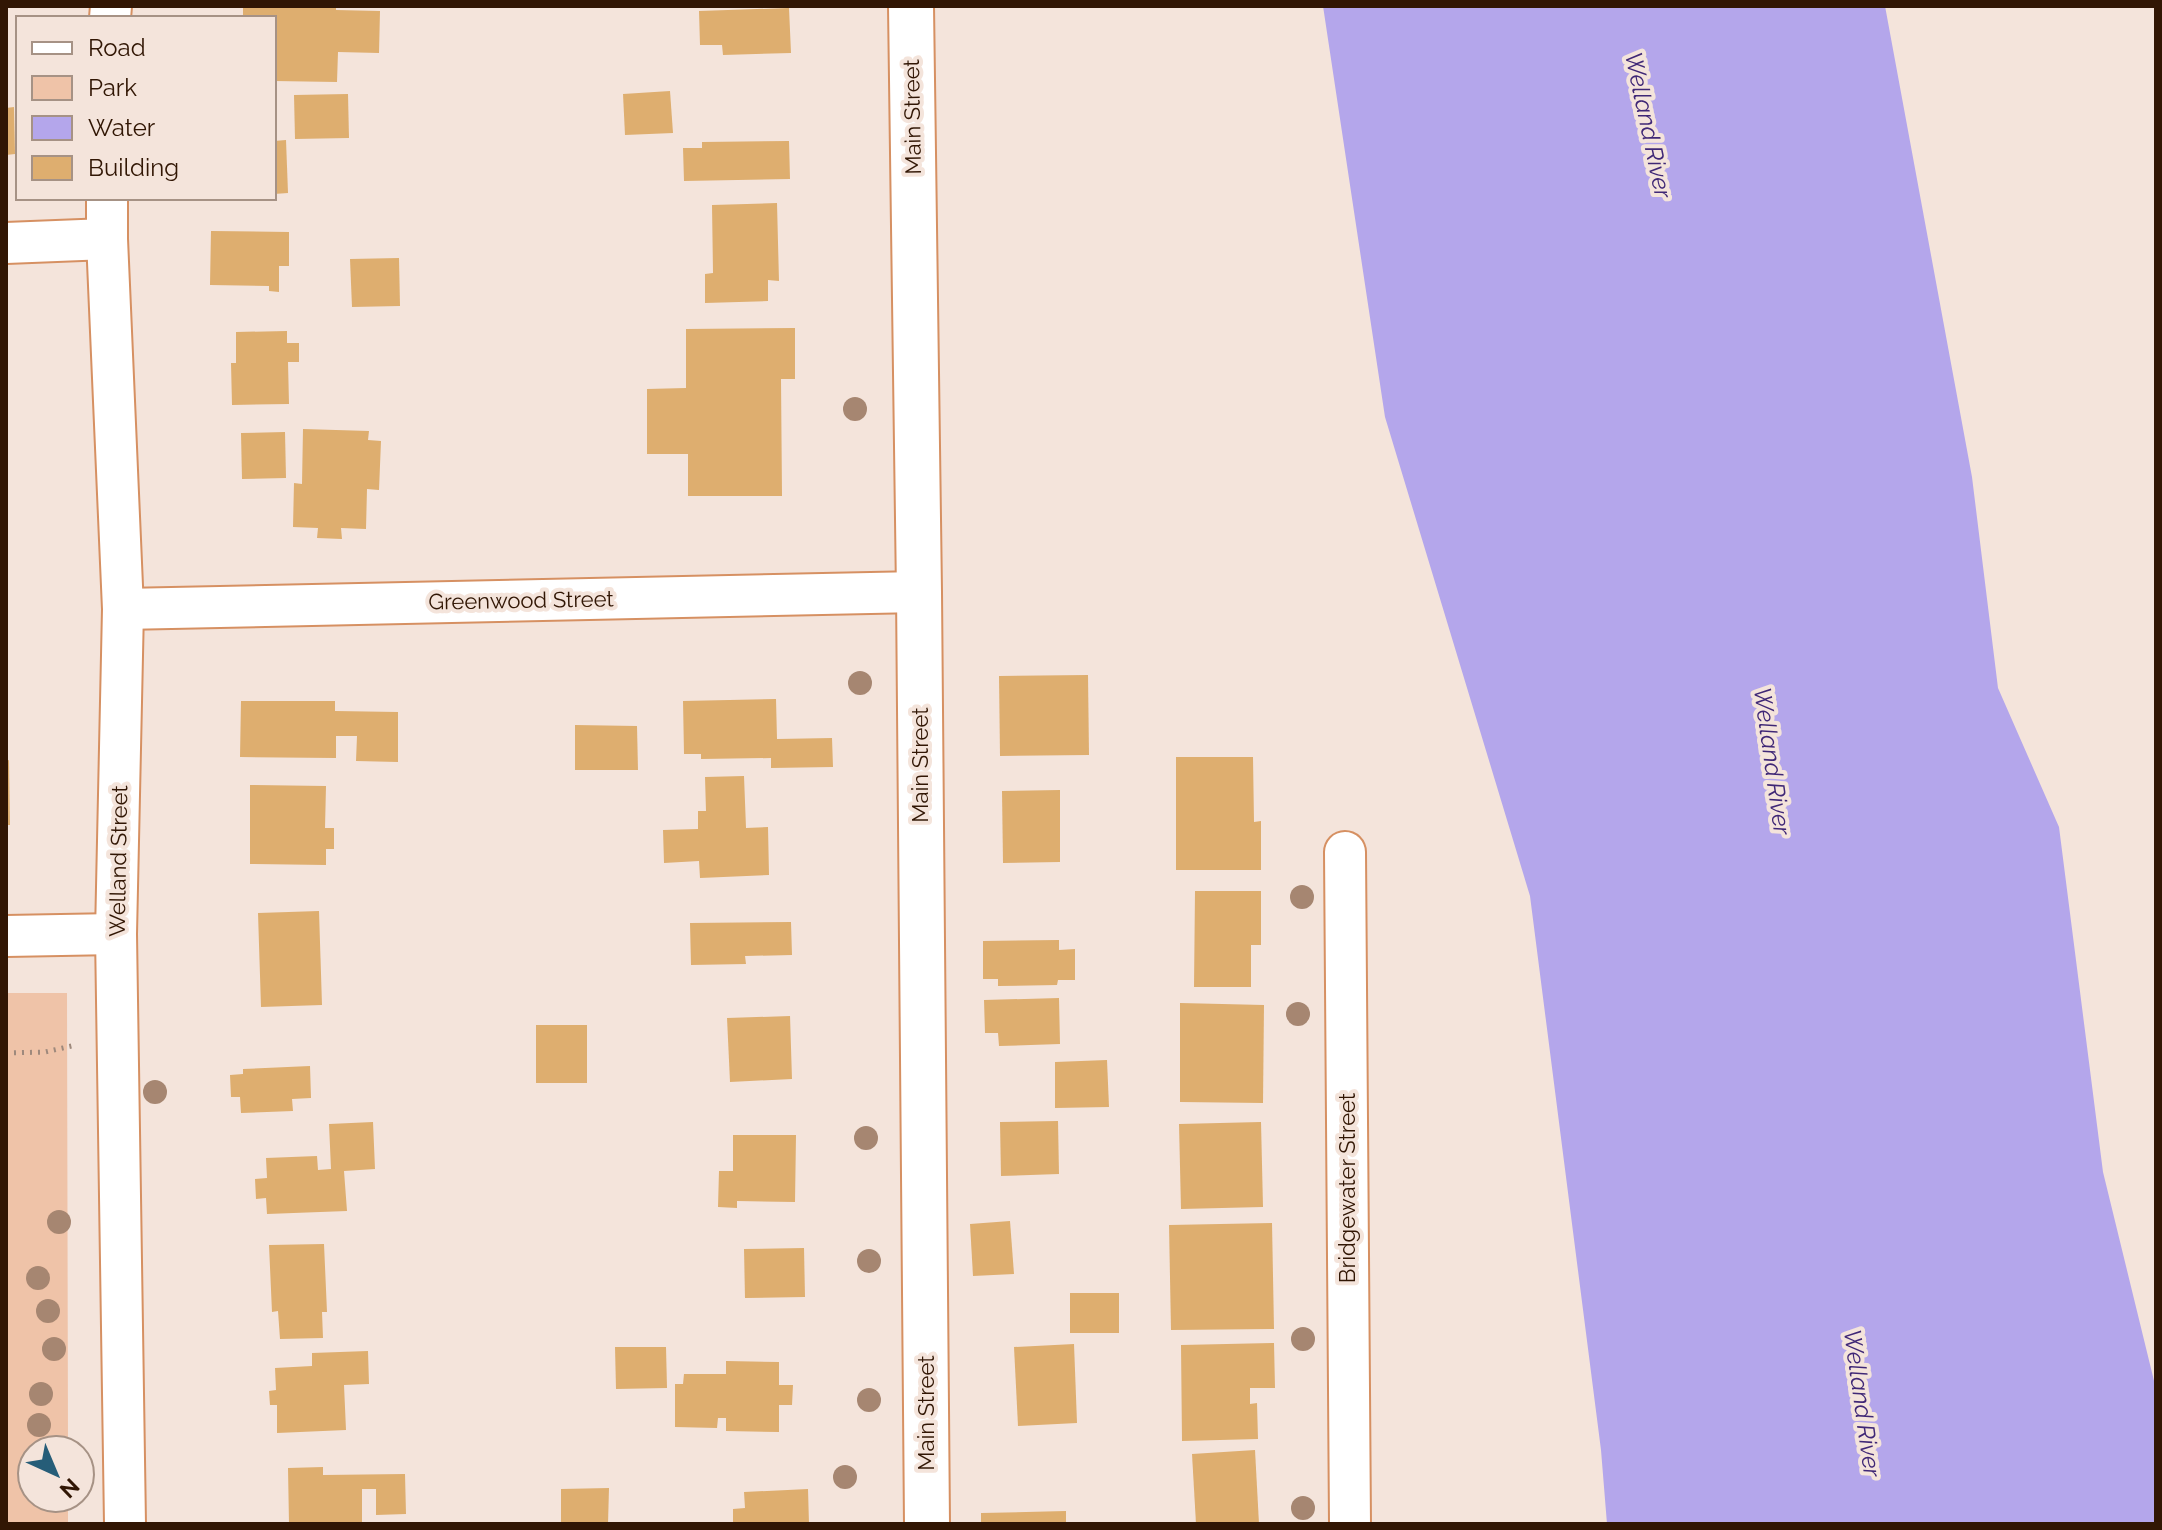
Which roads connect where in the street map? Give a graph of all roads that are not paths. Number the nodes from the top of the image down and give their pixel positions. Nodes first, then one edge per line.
1 (911, 6) edge
2 (107, 200) edge
3 (107, 239) junction
4 (6, 243) edge
5 (919, 592) junction
6 (123, 609) junction
7 (1345, 852) dead end
8 (116, 934) junction
9 (6, 936) edge
10 (125, 1524) edge
11 (927, 1524) edge
12 (1350, 1524) edge

1 - 5 main road, Main Street
2 - 3 street, Welland Street
3 - 4 street
3 - 6 street, Welland Street
5 - 6 street, Greenwood Street
5 - 11 main road, Main Street
6 - 8 street, Welland Street
7 - 12 street, Bridgewater Street
8 - 9 street
8 - 10 street, Welland Street

